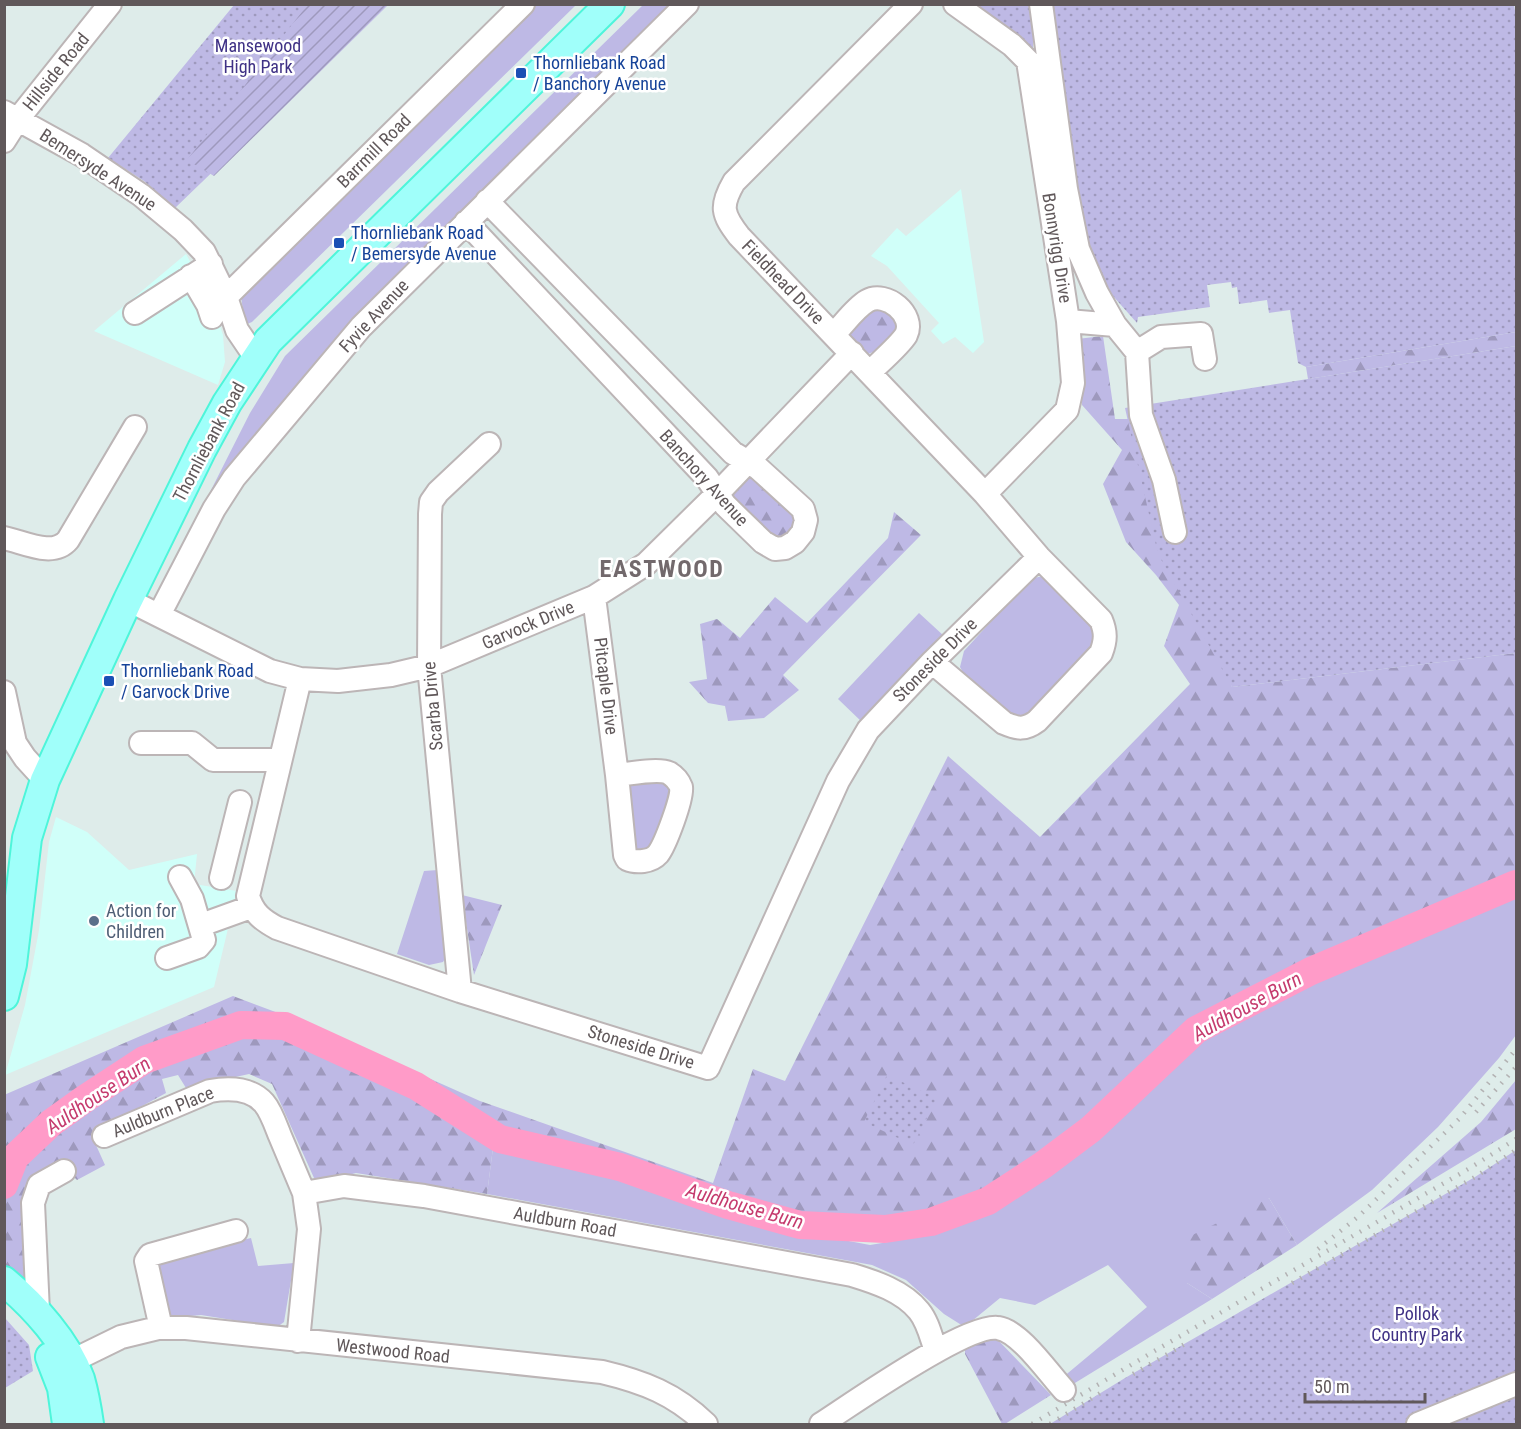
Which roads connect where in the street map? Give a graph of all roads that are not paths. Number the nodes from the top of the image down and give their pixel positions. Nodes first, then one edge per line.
1 (110, 4) edge
2 (523, 4) edge
3 (610, 4) edge
4 (687, 4) edge
5 (911, 4) edge
6 (955, 4) edge
7 (1041, 4) edge
8 (11, 116) edge
9 (4, 141) edge
10 (487, 201) junction
11 (466, 222) junction
12 (211, 264) junction
13 (191, 276) junction
14 (226, 297) junction
15 (135, 313) dead end
16 (212, 317) dead end
17 (1068, 321) junction
18 (1115, 325) junction
19 (834, 334) junction
20 (1137, 352) junction
21 (852, 353) junction
22 (255, 358) junction
23 (1205, 359) dead end
24 (870, 372) junction
25 (134, 427) dead end
26 (489, 444) dead end
27 (747, 461) junction
28 (717, 494) junction
29 (985, 494) junction
30 (1175, 532) dead end
31 (4, 538) edge
32 (1039, 557) junction
33 (594, 597) junction
34 (128, 600) junction
35 (159, 615) junction
36 (932, 662) junction
37 (429, 666) junction
38 (300, 680) junction
39 (4, 692) edge
40 (141, 743) dead end
41 (280, 760) junction
42 (617, 775) dead end
43 (45, 780) junction
44 (240, 802) dead end
45 (231, 842) junction
46 (258, 849) junction
47 (180, 877) dead end
48 (221, 878) dead end
49 (13, 890) edge
50 (251, 907) junction
51 (201, 926) junction
52 (167, 958) dead end
53 (460, 991) junction
54 (4, 996) edge
55 (104, 1136) dead end
56 (64, 1171) dead end
57 (304, 1193) junction
58 (236, 1230) dead end
59 (15, 1298) edge
60 (160, 1328) junction
61 (298, 1341) junction
62 (936, 1351) junction
63 (63, 1365) junction
64 (1516, 1384) edge
65 (1064, 1390) dead end
66 (68, 1425) edge
67 (89, 1425) edge
68 (706, 1425) edge
69 (821, 1425) edge
70 (1418, 1425) edge

1 - 8 street, Hillside Road
2 - 14 street, Barrmill Road
3 - 22 main road, Thornliebank Road
4 - 10 street, Fyvie Avenue
5 - 19 street, Fieldhead Drive
6 - 17 street, Bonnyrigg Drive
7 - 18 street
8 - 9 street, Hillside Road
8 - 12 street, Bemersyde Avenue
10 - 11 street, Fyvie Avenue
10 - 27 street, Banchory Avenue
11 - 28 street, Banchory Avenue
11 - 35 street, Fyvie Avenue
12 - 13 street
12 - 14 street, Bemersyde Avenue
13 - 15 street
13 - 16 street
14 - 22 street, Bemersyde Avenue
17 - 18 street
17 - 29 street, Bonnyrigg Drive
18 - 20 street
19 - 21 street, Fieldhead Drive
19 - 24 street
20 - 23 street
20 - 30 street
21 - 24 street, Fieldhead Drive
21 - 27 street, Garvock Drive
22 - 34 main road, Thornliebank Road
24 - 29 street, Fieldhead Drive
25 - 31 street
26 - 37 street, Scarba Drive
27 - 28 street, Garvock Drive
27 - 28 street, Banchory Avenue
28 - 33 street, Garvock Drive
29 - 32 street, Fieldhead Drive
32 - 36 street, Stoneside Drive
32 - 36 street, Fieldhead Drive
33 - 37 street, Garvock Drive
33 - 42 street, Pitcaple Drive
34 - 35 street, Garvock Drive
34 - 43 main road, Thornliebank Road
35 - 38 street, Garvock Drive
36 - 53 street, Stoneside Drive
37 - 38 street, Garvock Drive
37 - 53 street, Scarba Drive
38 - 41 street
39 - 43 street
40 - 41 street
41 - 46 street
43 - 49 main road, Thornliebank Road
44 - 45 street
45 - 46 street
45 - 48 street
46 - 50 street
47 - 51 street
49 - 54 main road, Thornliebank Road
50 - 51 street
50 - 53 street, Stoneside Drive
51 - 52 street
55 - 57 street, Auldburn Place
56 - 59 street
57 - 61 street
57 - 62 street, Auldburn Road
58 - 60 street
59 - 63 main road
60 - 61 street, Westwood Road
60 - 63 street, Westwood Road
61 - 68 street, Westwood Road
62 - 65 street
62 - 69 street
63 - 66 main road
63 - 67 main road
64 - 70 street

